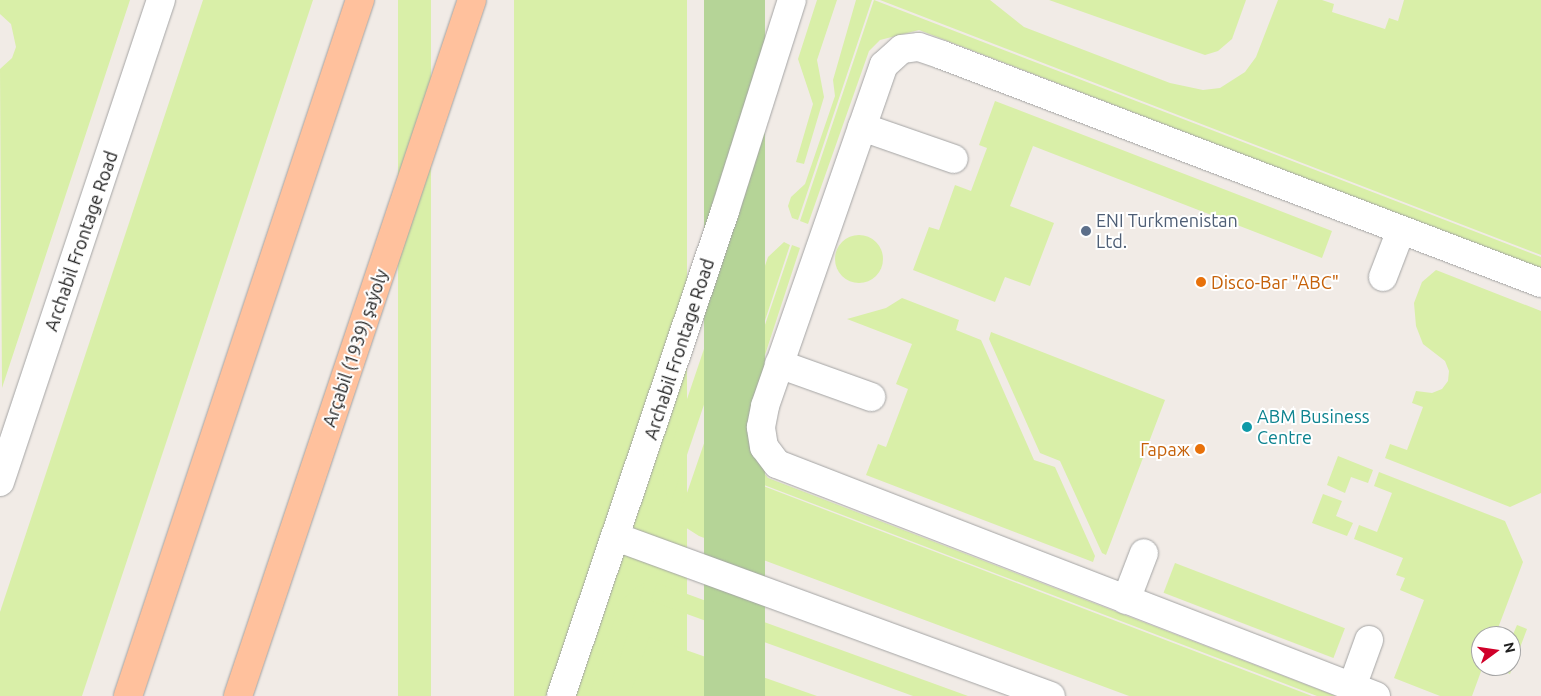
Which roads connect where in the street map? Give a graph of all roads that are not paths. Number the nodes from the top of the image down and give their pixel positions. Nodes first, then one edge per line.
1 (161, 0) edge
2 (360, 0) edge
3 (472, 0) edge
4 (792, 0) edge
5 (862, 127) junction
6 (954, 159) dead end
7 (1401, 230) junction
8 (1382, 277) dead end
9 (1541, 283) edge
10 (779, 364) junction
11 (871, 397) dead end
12 (0, 482) edge
13 (616, 537) junction
14 (1144, 554) dead end
15 (1126, 600) junction
16 (1369, 640) dead end
17 (1364, 691) edge
18 (128, 696) edge
19 (238, 696) edge
20 (561, 696) edge
21 (1051, 696) edge

1 - 12 street, Archabil Frontage Road
2 - 18 main road
3 - 19 main road, Arçabil (1939) şaýoly
4 - 13 street, Archabil Frontage Road
5 - 6 street
5 - 7 street
5 - 10 street
7 - 8 street
7 - 9 street
10 - 11 street
10 - 15 street
13 - 20 street, Archabil Frontage Road
13 - 21 street
14 - 15 street
15 - 17 street
16 - 17 street

